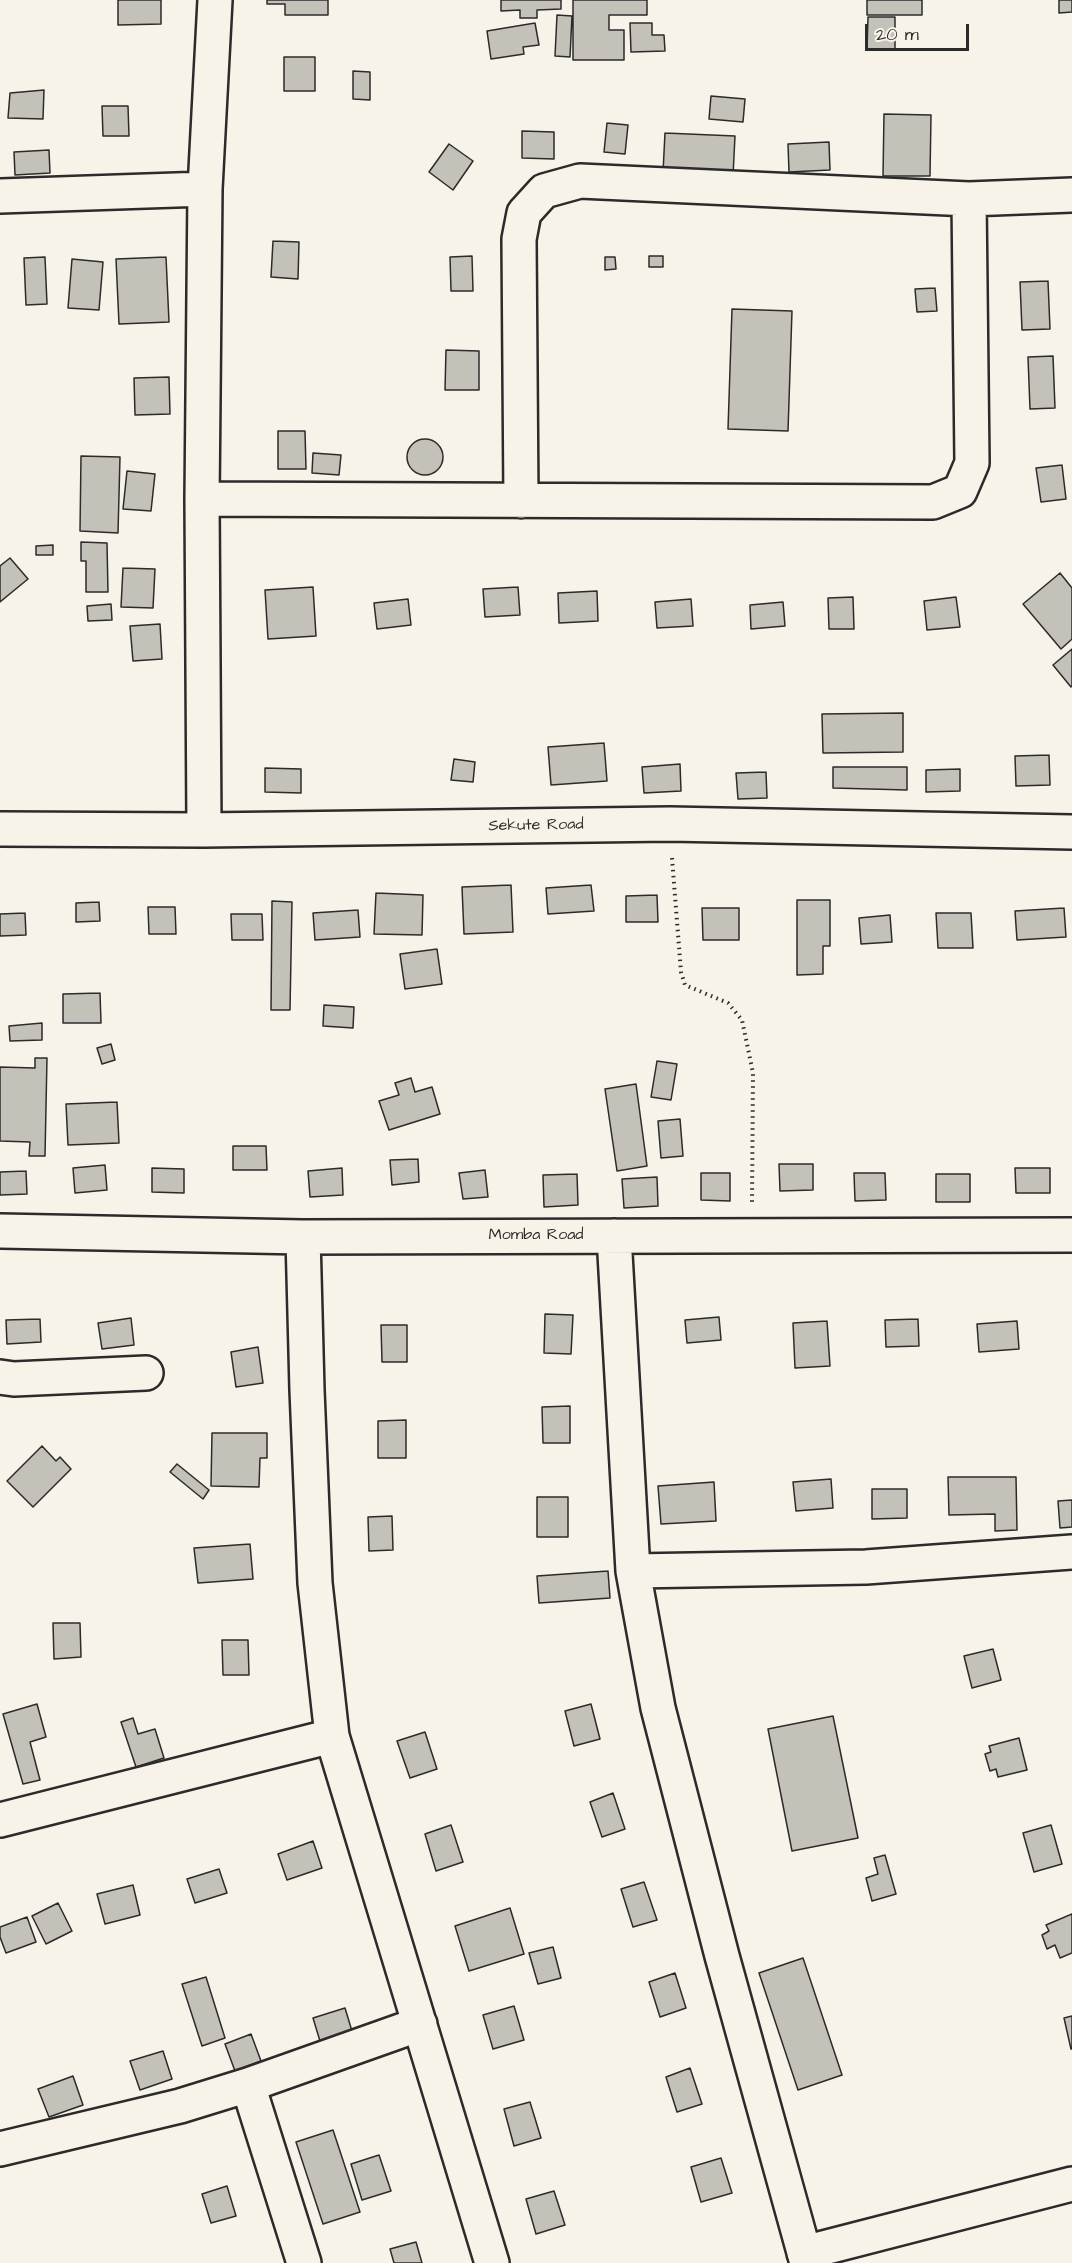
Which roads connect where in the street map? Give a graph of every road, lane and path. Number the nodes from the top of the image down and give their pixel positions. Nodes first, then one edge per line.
1 (215, 0) edge
2 (205, 189) junction
3 (1072, 195) edge
4 (0, 196) edge
5 (969, 199) junction
6 (202, 499) junction
7 (521, 501) junction
8 (670, 824) junction
9 (0, 829) edge
10 (204, 830) junction
11 (1072, 832) edge
12 (0, 1231) edge
13 (752, 1235) junction
14 (1072, 1235) edge
15 (614, 1236) junction
16 (303, 1237) junction
17 (146, 1373) dead end
18 (0, 1377) edge
19 (1072, 1552) edge
20 (633, 1571) junction
21 (332, 1736) junction
22 (0, 1820) edge
23 (420, 2024) junction
24 (248, 2085) junction
25 (0, 2150) edge
26 (1072, 2184) edge
27 (805, 2258) edge
28 (304, 2263) edge
29 (492, 2263) edge

1 - 2 street
2 - 4 street
2 - 6 street
3 - 5 street
5 - 7 street
5 - 7 street
6 - 7 street
6 - 10 street
8 - 10 street, Sekute Road
8 - 11 street, Sekute Road
8 - 13 path
9 - 10 street, Sekute Road
12 - 16 street, Momba Road
13 - 14 street, Momba Road
13 - 15 street, Momba Road
15 - 16 street, Momba Road
15 - 20 street
16 - 21 street
17 - 18 street
19 - 20 street
20 - 27 street
21 - 22 street
21 - 23 street
23 - 24 street
23 - 29 street
24 - 25 street
24 - 28 street
26 - 27 street

